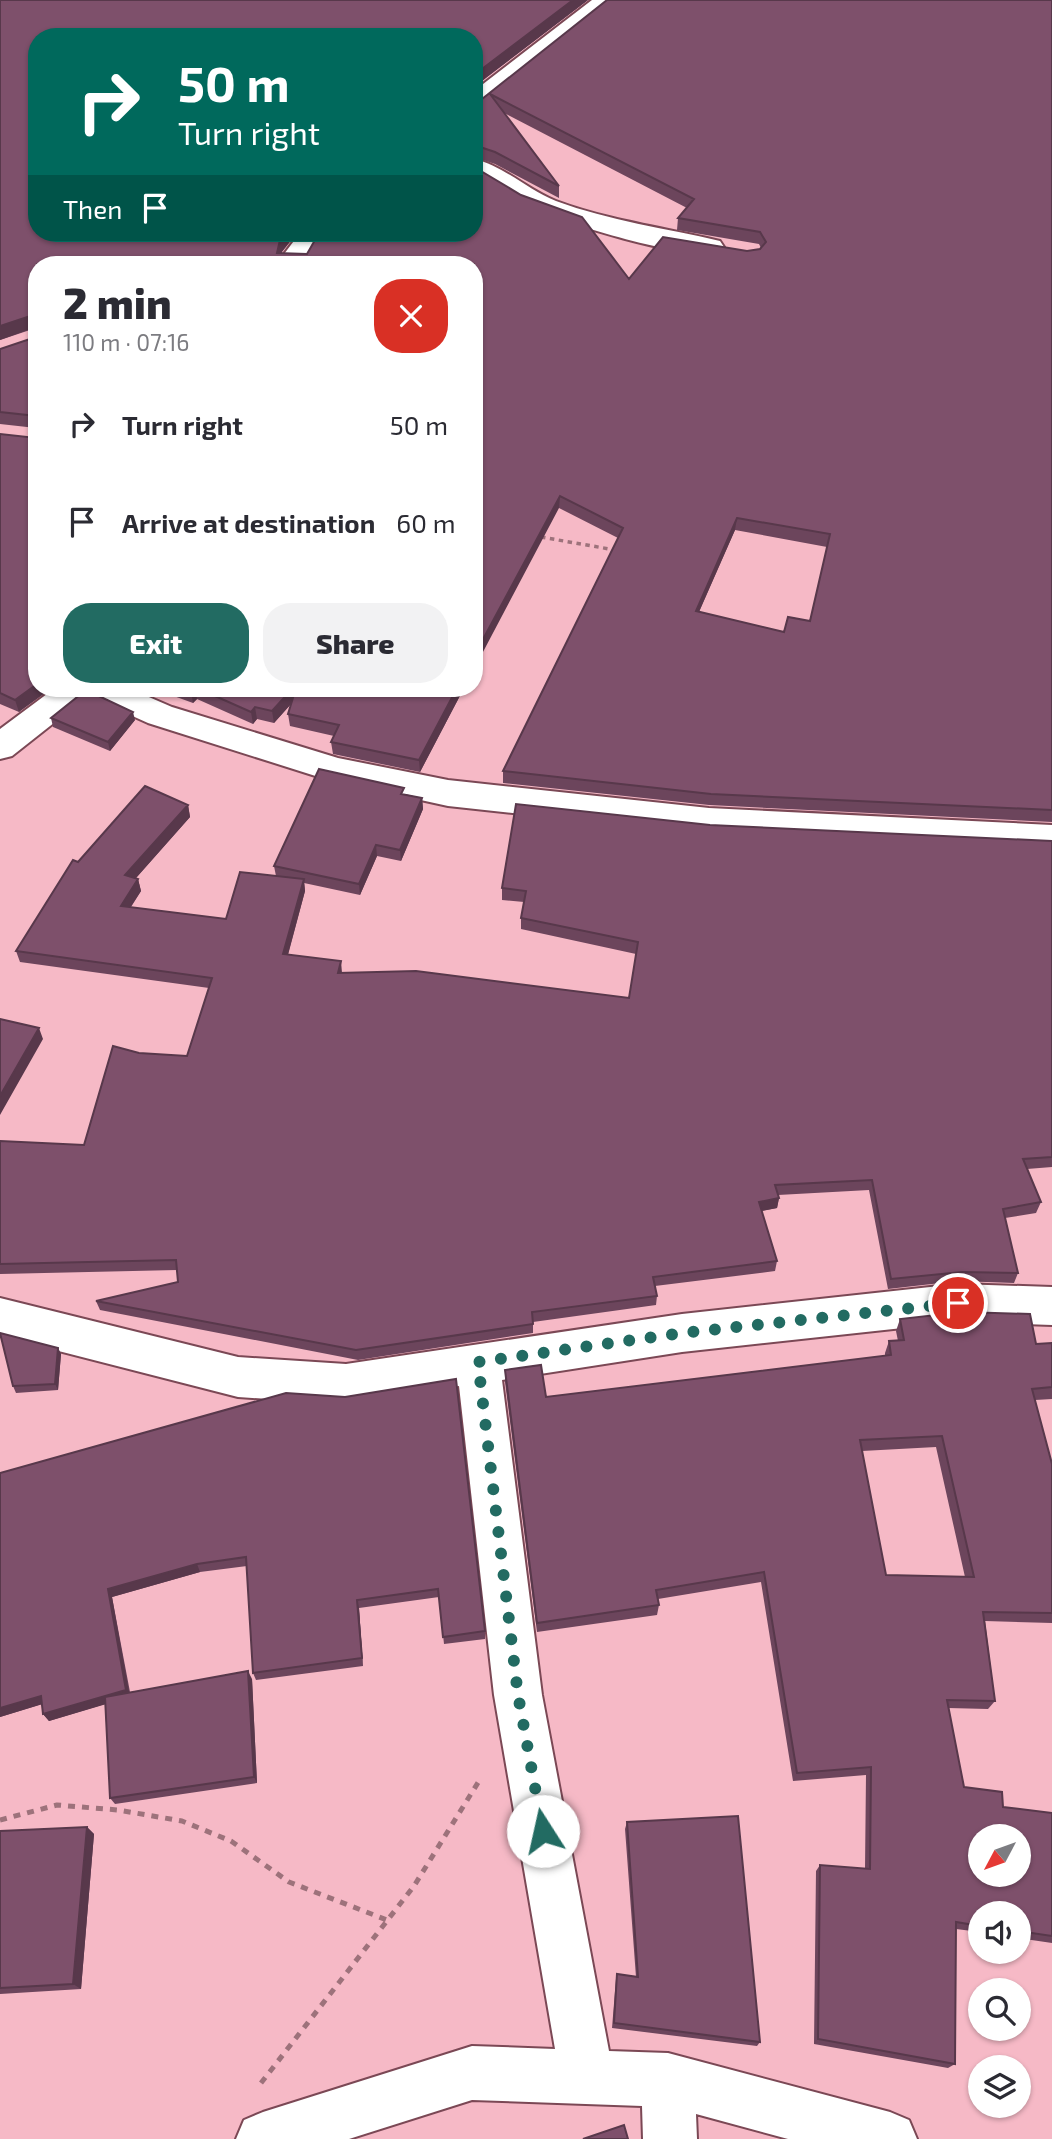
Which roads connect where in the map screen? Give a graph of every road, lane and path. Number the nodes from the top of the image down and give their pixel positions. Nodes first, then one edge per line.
1 (598, 1) edge
2 (483, 96) edge
3 (483, 172) edge
4 (735, 251) edge
5 (528, 535) edge
6 (624, 551) edge
7 (65, 697) edge
8 (119, 697) edge
9 (0, 747) edge
10 (1052, 838) edge
11 (1052, 1306) edge
12 (0, 1317) edge
13 (478, 1362) junction
14 (484, 1770) dead end
15 (0, 1820) edge
16 (387, 1920) junction
17 (587, 2077) junction
18 (668, 2080) junction
19 (257, 2117) edge
20 (670, 2139) edge
21 (890, 2139) edge

1 - 2 street
3 - 4 street
5 - 6 path
7 - 9 street
8 - 10 street
11 - 13 street
12 - 13 street
13 - 17 street
14 - 16 path
15 - 16 path
16 - 19 path
17 - 18 street
17 - 19 street
18 - 20 street
18 - 21 street

